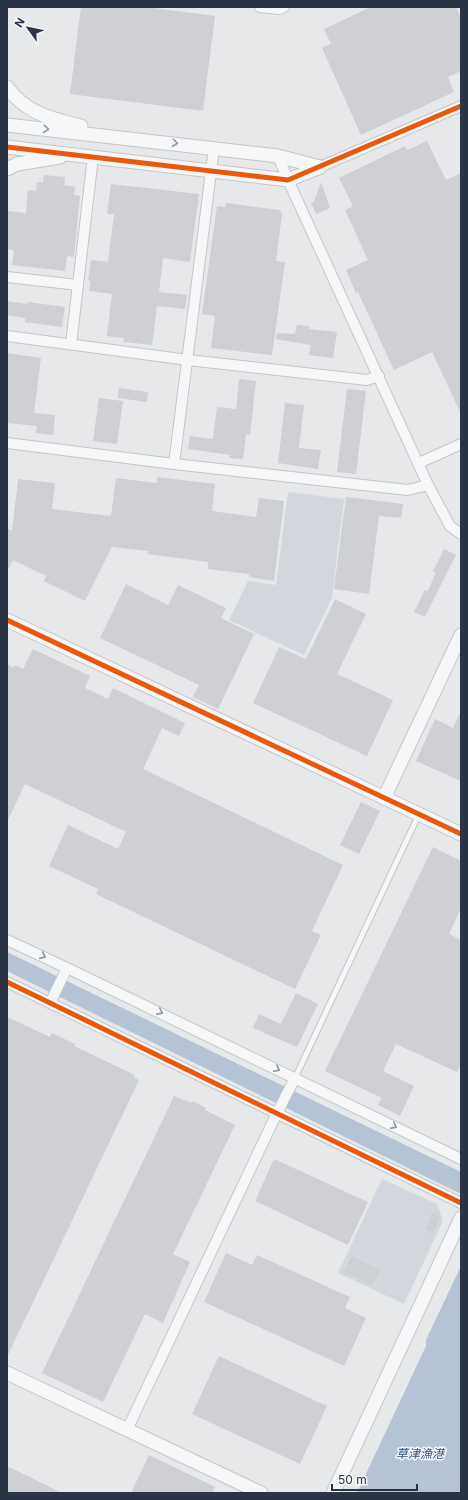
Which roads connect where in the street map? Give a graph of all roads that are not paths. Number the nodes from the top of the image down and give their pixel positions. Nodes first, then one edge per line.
1 (260, 7) edge
2 (284, 7) edge
3 (7, 87) edge
4 (461, 106) edge
5 (7, 125) edge
6 (131, 138) junction
7 (7, 147) edge
8 (214, 148) junction
9 (73, 155) junction
10 (278, 156) junction
11 (93, 157) junction
12 (320, 167) junction
13 (7, 169) edge
14 (211, 172) junction
15 (288, 180) junction
16 (7, 277) edge
17 (78, 285) junction
18 (7, 336) edge
19 (72, 344) junction
20 (188, 360) junction
21 (379, 376) junction
22 (7, 443) edge
23 (461, 444) edge
24 (419, 463) junction
25 (174, 464) junction
26 (428, 485) junction
27 (461, 534) edge
28 (7, 620) edge
29 (461, 635) edge
30 (384, 798) junction
31 (419, 814) junction
32 (461, 834) edge
33 (7, 940) edge
34 (66, 971) junction
35 (7, 982) edge
36 (52, 1000) junction
37 (293, 1081) junction
38 (278, 1111) junction
39 (461, 1159) edge
40 (461, 1203) edge
41 (461, 1218) edge
42 (7, 1373) edge
43 (127, 1430) junction
44 (261, 1493) edge
45 (333, 1493) edge

1 - 2 street
3 - 6 street
4 - 12 street
5 -> 6 street
6 -> 8 street
7 - 9 street
8 - 10 street
8 - 14 street
9 - 11 street
9 - 13 street
10 - 12 street
10 - 15 street
11 - 14 street
11 - 17 street
12 - 15 street
14 - 15 street
14 - 20 street
15 - 21 street
16 - 17 street
17 - 19 street
18 - 19 street
19 - 20 street
20 - 21 street
20 - 25 street
21 - 24 street
22 - 25 street
23 - 24 street
24 - 26 street
25 - 26 street
26 - 27 street
28 - 30 street
29 - 30 street
30 - 31 street
31 - 32 street
31 - 37 lane
33 -> 34 street
34 - 36 street
34 -> 37 street
35 - 36 street
36 - 38 street
37 - 38 street
37 -> 39 street
38 - 40 street
38 - 43 street
41 - 45 street
42 - 43 street
43 - 44 street

